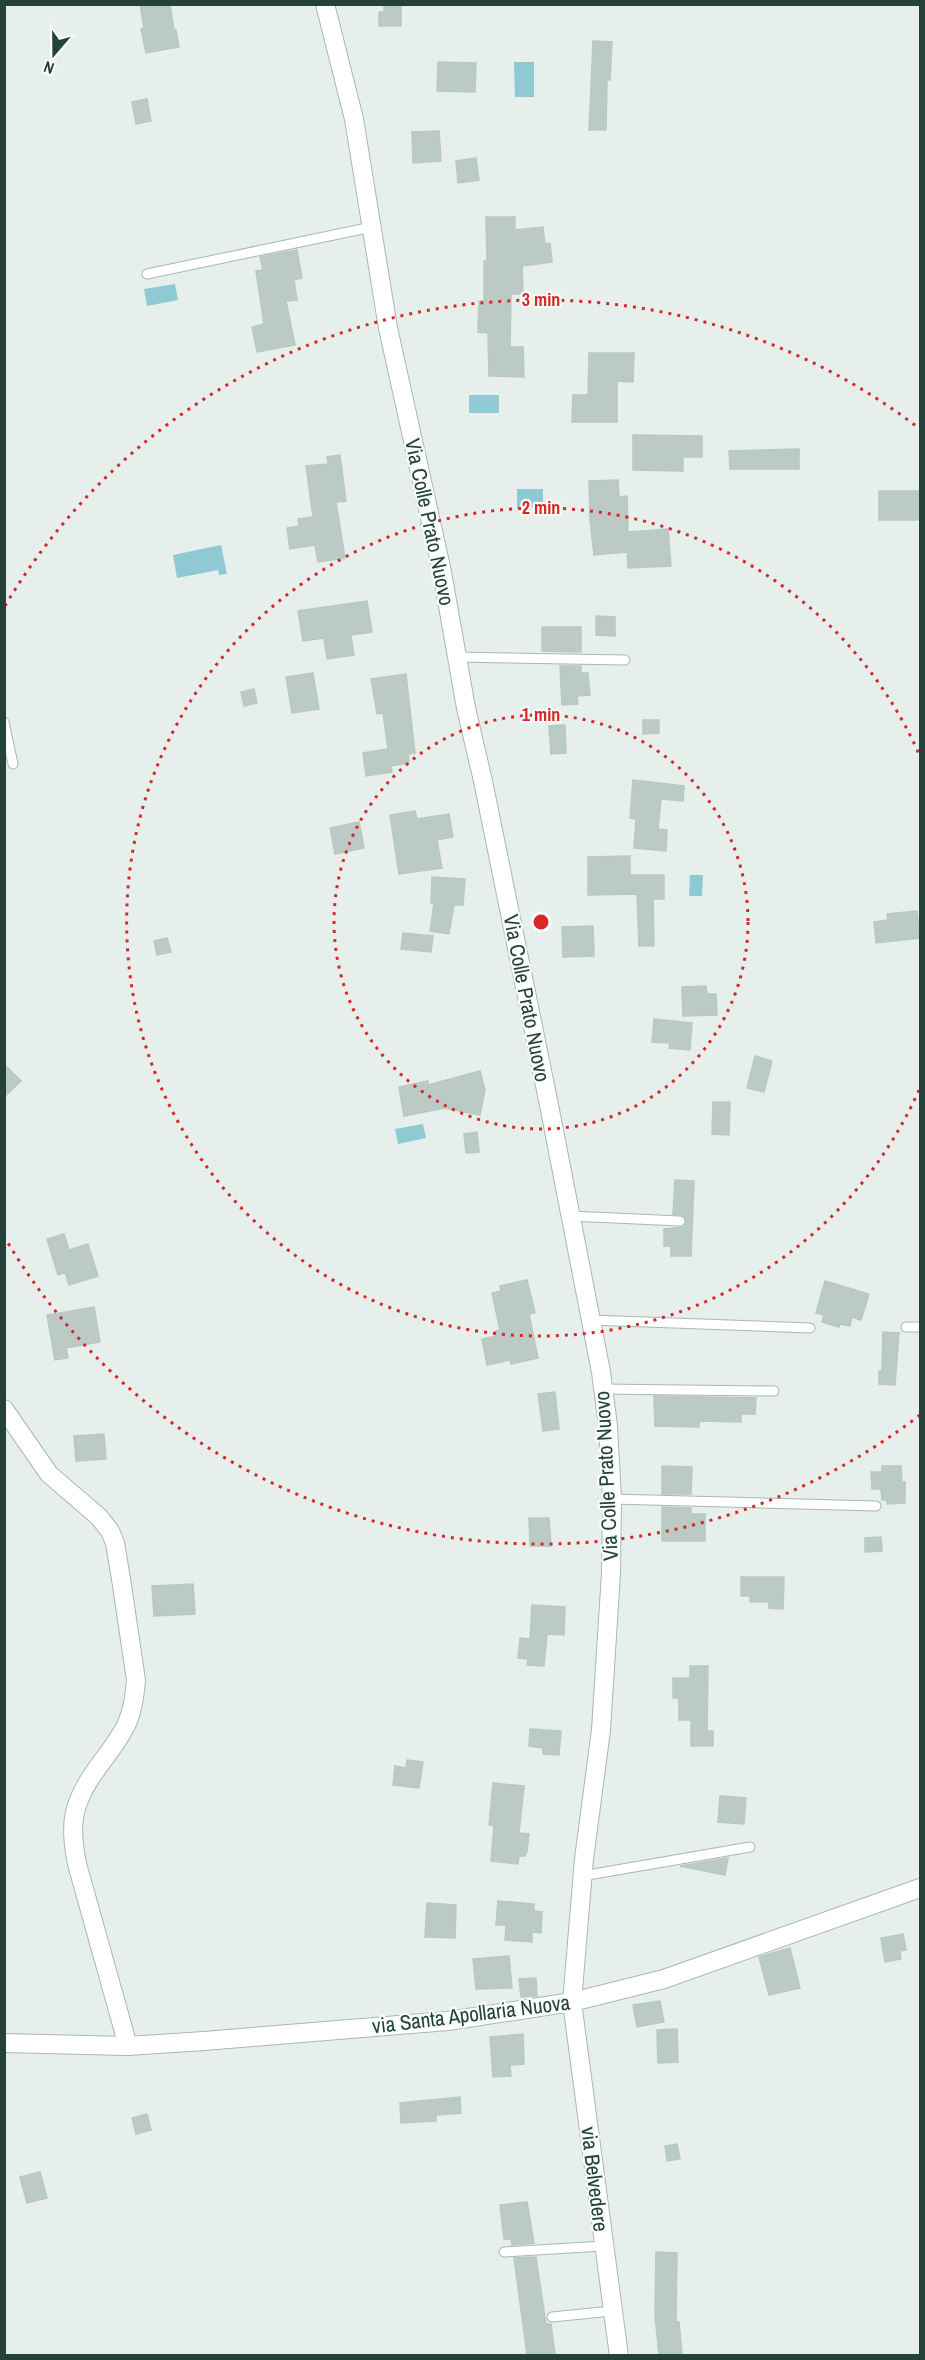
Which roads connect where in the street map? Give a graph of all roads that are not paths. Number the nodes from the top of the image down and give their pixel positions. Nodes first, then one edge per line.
1 (325, 4) edge
2 (372, 227) junction
3 (147, 274) dead end
4 (457, 657) junction
5 (625, 660) dead end
6 (4, 722) edge
7 (13, 764) dead end
8 (570, 1216) junction
9 (680, 1221) dead end
10 (590, 1320) junction
11 (906, 1327) dead end
12 (921, 1327) edge
13 (810, 1328) dead end
14 (603, 1389) junction
15 (774, 1391) dead end
16 (4, 1409) edge
17 (612, 1499) junction
18 (876, 1506) dead end
19 (750, 1846) dead end
20 (582, 1876) junction
21 (921, 1888) edge
22 (572, 2002) junction
23 (4, 2043) edge
24 (128, 2046) junction
25 (603, 2246) junction
26 (504, 2252) dead end
27 (612, 2311) junction
28 (552, 2317) dead end
29 (619, 2355) edge

1 - 2 street, Via Colle Prato Nuovo
2 - 3 lane
2 - 4 street, Via Colle Prato Nuovo
4 - 5 lane
4 - 8 street, Via Colle Prato Nuovo
6 - 7 lane
8 - 9 lane
8 - 10 street, Via Colle Prato Nuovo
10 - 13 lane
10 - 14 street, Via Colle Prato Nuovo
11 - 12 lane
14 - 15 lane
14 - 17 street, Via Colle Prato Nuovo
16 - 24 street
17 - 18 lane
17 - 20 street, Via Colle Prato Nuovo
19 - 20 lane
20 - 22 street, Via Colle Prato Nuovo
21 - 22 street, via Santa Apollaria Nuova
22 - 24 street, via Santa Apollaria Nuova
22 - 25 street, via Belvedere
23 - 24 street, via Santa Apollaria Nuova
25 - 26 lane
25 - 27 street, via Belvedere
27 - 28 lane
27 - 29 street, via Belvedere

